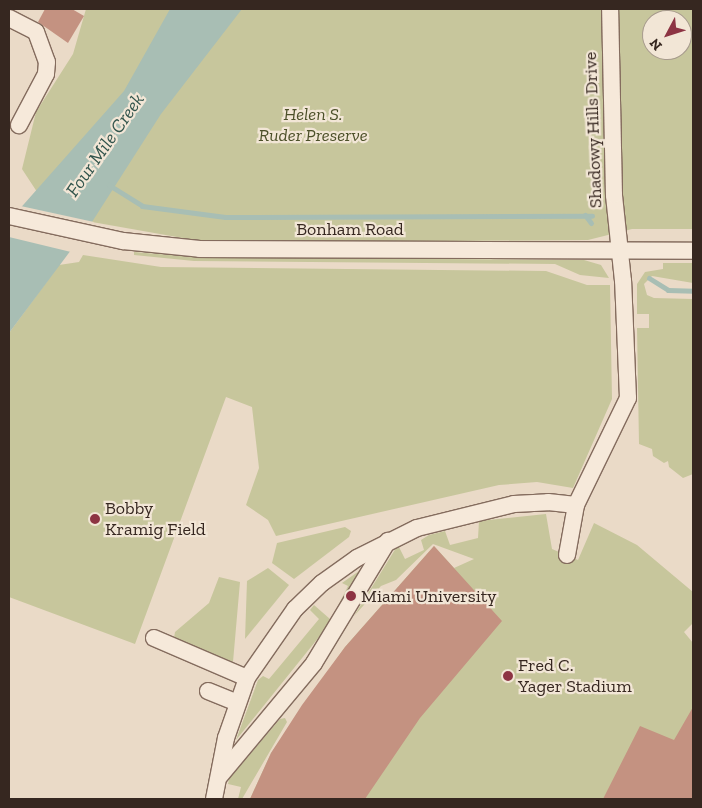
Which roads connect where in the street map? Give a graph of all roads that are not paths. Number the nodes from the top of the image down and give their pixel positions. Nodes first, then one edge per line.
1 (610, 9) edge
2 (9, 18) edge
3 (19, 125) dead end
4 (9, 216) edge
5 (619, 251) junction
6 (693, 251) edge
7 (576, 506) junction
8 (388, 541) junction
9 (566, 555) dead end
10 (154, 638) dead end
11 (247, 678) junction
12 (208, 691) dead end
13 (238, 703) junction
14 (220, 776) junction
15 (214, 799) edge

1 - 5 street, Shadowy Hills Drive
2 - 3 street
4 - 5 street, Bonham Road
5 - 6 street, Bonham Road
5 - 7 street, Shadowy Hills Drive
7 - 8 street
7 - 9 street, Shadowy Hills Drive
8 - 11 street
8 - 14 street
10 - 11 street
11 - 13 street
12 - 13 street
13 - 14 street
14 - 15 street

